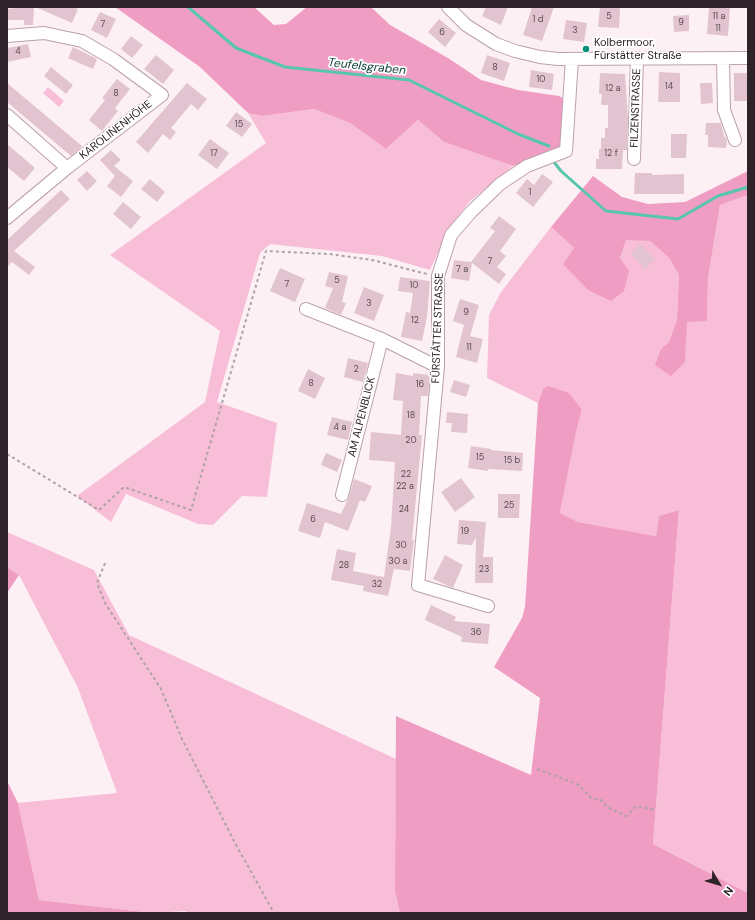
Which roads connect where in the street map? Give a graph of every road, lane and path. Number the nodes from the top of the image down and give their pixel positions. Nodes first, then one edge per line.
1 (448, 7) edge
2 (7, 36) edge
3 (637, 58) junction
4 (748, 58) edge
5 (572, 59) junction
6 (723, 59) junction
7 (7, 115) edge
8 (735, 140) dead end
9 (634, 159) dead end
10 (66, 168) junction
11 (7, 218) edge
12 (438, 276) junction
13 (306, 309) dead end
14 (382, 339) junction
15 (438, 367) junction
16 (7, 454) edge
17 (342, 495) dead end
18 (105, 563) dead end
19 (488, 606) dead end
20 (537, 769) dead end
21 (655, 810) dead end
22 (274, 913) edge

1 - 5 street, FILZENSTRASSE
2 - 10 street, KAROLINENHÖHE
3 - 5 street, FILZENSTRASSE
3 - 6 street, FILZENSTRASSE
3 - 9 street, FILZENSTRASSE
4 - 6 street, FILZENSTRASSE
5 - 12 street, FÜRSTÄTTER STRASSE
6 - 8 street
7 - 10 street
10 - 11 street, KAROLINENHÖHE
12 - 15 street, FÜRSTÄTTER STRASSE
12 - 16 path
13 - 14 street
14 - 15 street
14 - 17 street, AM ALPENBLICK
15 - 19 street, FÜRSTÄTTER STRASSE
18 - 22 path
20 - 21 path

